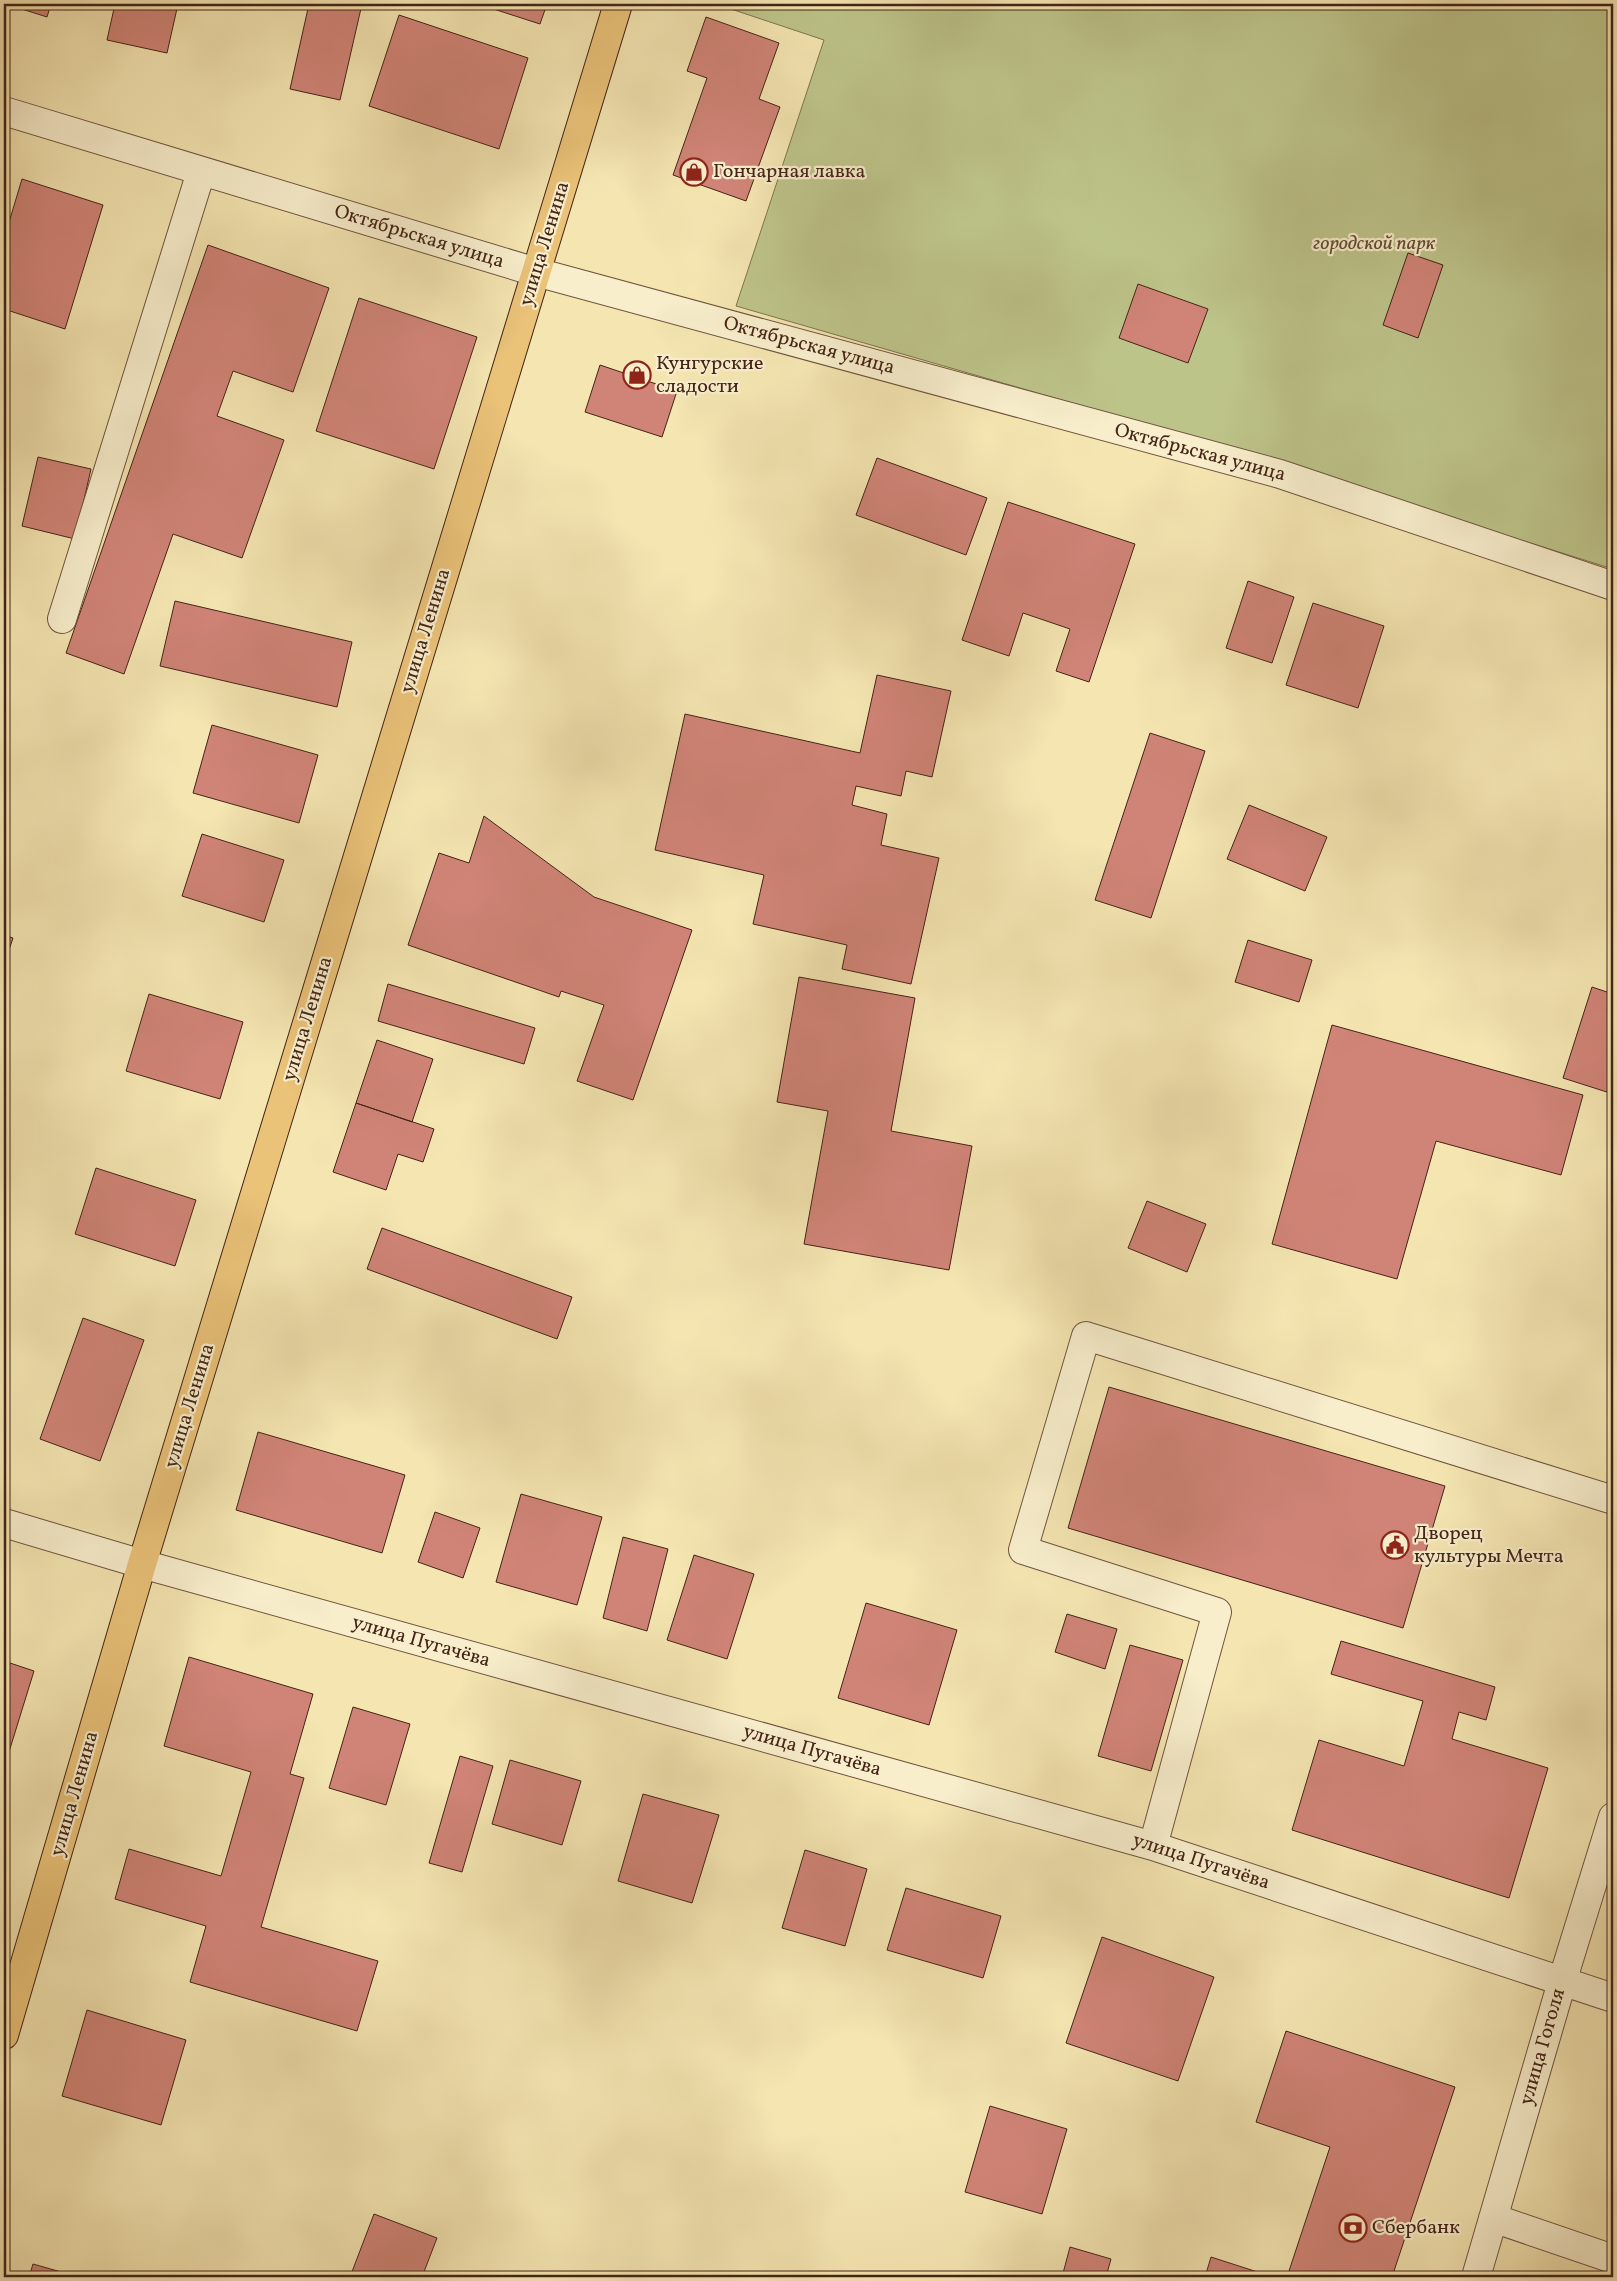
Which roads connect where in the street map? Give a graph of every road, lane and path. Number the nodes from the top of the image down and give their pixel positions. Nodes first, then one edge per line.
1 (618, 4) edge
2 (4, 111) edge
3 (200, 172) junction
4 (536, 272) junction
5 (1613, 586) edge
6 (62, 619) dead end
7 (1613, 1500) edge
8 (4, 1523) edge
9 (142, 1564) junction
10 (1613, 1817) edge
11 (1153, 1846) junction
12 (1562, 1982) junction
13 (1613, 1998) edge
14 (4, 2035) edge
15 (1493, 2218) junction
16 (1613, 2259) edge
17 (1476, 2277) edge

1 - 4 main road, улица Ленина
2 - 3 street, Октябрьская улица
3 - 4 street, Октябрьская улица
3 - 6 street
4 - 5 street, Октябрьская улица
4 - 9 main road, улица Ленина
7 - 11 street
8 - 9 street, улица Пугачёва
9 - 11 street, улица Пугачёва
9 - 14 main road, улица Ленина
10 - 12 street, улица Гоголя
11 - 12 street, улица Пугачёва
12 - 13 street, улица Пугачёва
12 - 15 street, улица Гоголя
15 - 16 street
15 - 17 street, улица Гоголя

